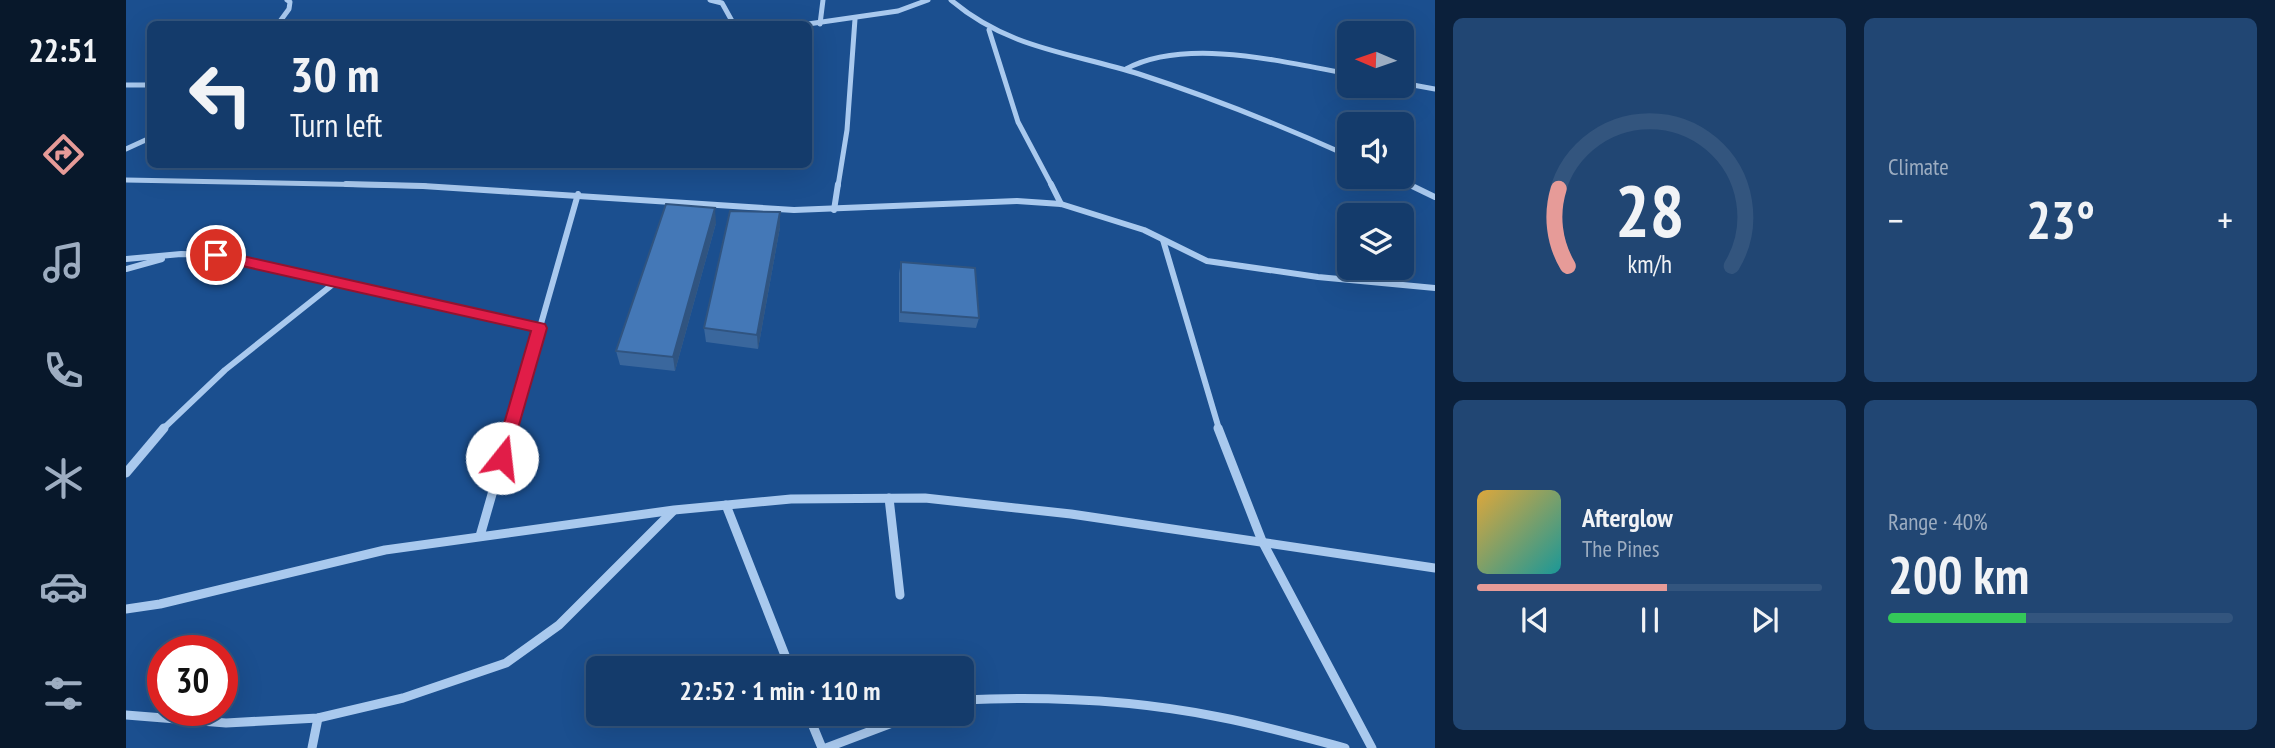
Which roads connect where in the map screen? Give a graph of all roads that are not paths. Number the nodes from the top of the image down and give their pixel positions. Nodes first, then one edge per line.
1 (287, 0) edge
2 (710, 0) edge
3 (823, 0) edge
4 (928, 0) edge
5 (951, 0) edge
6 (855, 19) junction
7 (280, 21) edge
8 (732, 21) edge
9 (812, 24) edge
10 (820, 24) junction
11 (989, 29) junction
12 (1126, 69) junction
13 (1337, 72) edge
14 (126, 85) edge
15 (147, 85) edge
16 (1414, 85) edge
17 (1435, 89) edge
18 (147, 139) edge
19 (126, 149) edge
20 (1337, 151) edge
21 (126, 180) edge
22 (1414, 187) edge
23 (578, 194) junction
24 (1435, 197) edge
25 (1061, 204) junction
26 (834, 209) junction
27 (1163, 240) junction
28 (181, 254) junction
29 (126, 259) edge
30 (126, 269) edge
31 (337, 281) junction
32 (1435, 288) edge
33 (540, 328) junction
34 (126, 473) edge
35 (889, 498) junction
36 (726, 505) junction
37 (674, 510) junction
38 (480, 536) junction
39 (1262, 541) junction
40 (1435, 568) edge
41 (900, 596) dead end
42 (126, 609) edge
43 (785, 656) edge
44 (974, 699) edge
45 (126, 715) edge
46 (318, 718) junction
47 (814, 726) edge
48 (884, 726) edge
49 (312, 748) edge
50 (824, 748) edge
51 (1345, 748) edge
52 (1372, 748) edge

1 - 7 street
2 - 8 street
3 - 10 street
4 - 6 street
5 - 11 street
6 - 10 street
6 - 26 street
9 - 10 street
11 - 12 street
11 - 25 street
12 - 13 street
12 - 20 street
14 - 15 street
16 - 17 street
18 - 19 street
21 - 23 street
22 - 24 street
23 - 26 street
23 - 33 street
25 - 26 street
25 - 27 street
27 - 32 street
27 - 39 street
28 - 29 street
28 - 30 street
28 - 31 street
31 - 33 street
31 - 34 street
33 - 38 street
35 - 36 street
35 - 39 street
35 - 41 street
36 - 37 street
36 - 43 street
37 - 38 street
37 - 46 street
38 - 42 street
39 - 40 street
39 - 52 street
44 - 51 street
45 - 46 street
46 - 49 street
47 - 50 street
48 - 50 street

